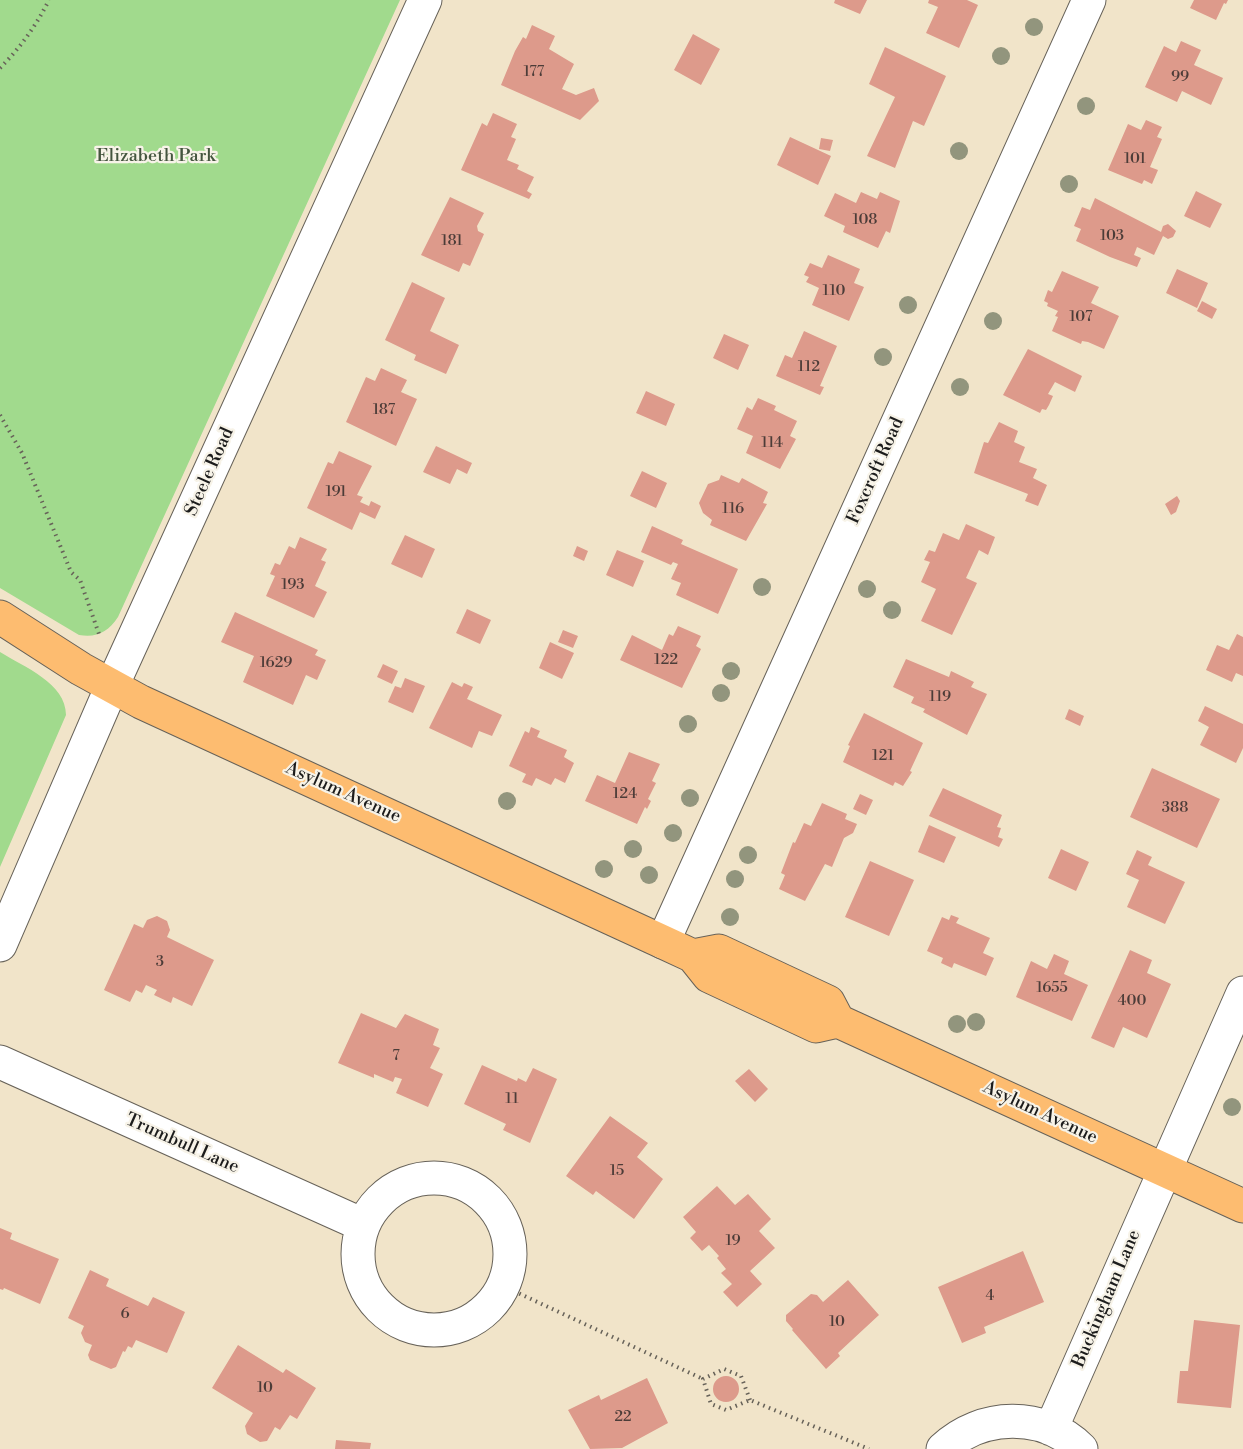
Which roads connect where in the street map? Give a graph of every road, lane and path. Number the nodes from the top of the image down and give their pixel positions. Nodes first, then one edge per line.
1 (49, 0) edge
2 (425, 0) edge
3 (1089, 0) edge
4 (0, 68) edge
5 (0, 415) edge
6 (0, 617) edge
7 (99, 634) dead end
8 (112, 686) junction
9 (663, 942) junction
10 (0, 945) edge
11 (1243, 993) edge
12 (0, 1062) edge
13 (1163, 1169) junction
14 (1243, 1206) edge
15 (363, 1225) junction
16 (503, 1286) junction
17 (703, 1379) junction
18 (750, 1400) junction
19 (1051, 1429) junction
20 (868, 1449) edge
21 (943, 1449) edge
22 (1081, 1449) edge

1 - 4 path
2 - 8 street, Steele Road
3 - 9 street, Foxcroft Road
5 - 7 path
6 - 8 main road, Asylum Avenue
8 - 9 main road, Asylum Avenue
8 - 10 street, Steele Road
9 - 13 main road, Asylum Avenue
11 - 13 street, Buckingham Lane
12 - 15 street, Trumbull Lane
13 - 14 main road, Asylum Avenue
13 - 19 street, Buckingham Lane
15 - 16 street
15 - 16 street
16 - 17 path
17 - 18 path
17 - 18 path
18 - 20 path
19 - 21 street
19 - 22 street

